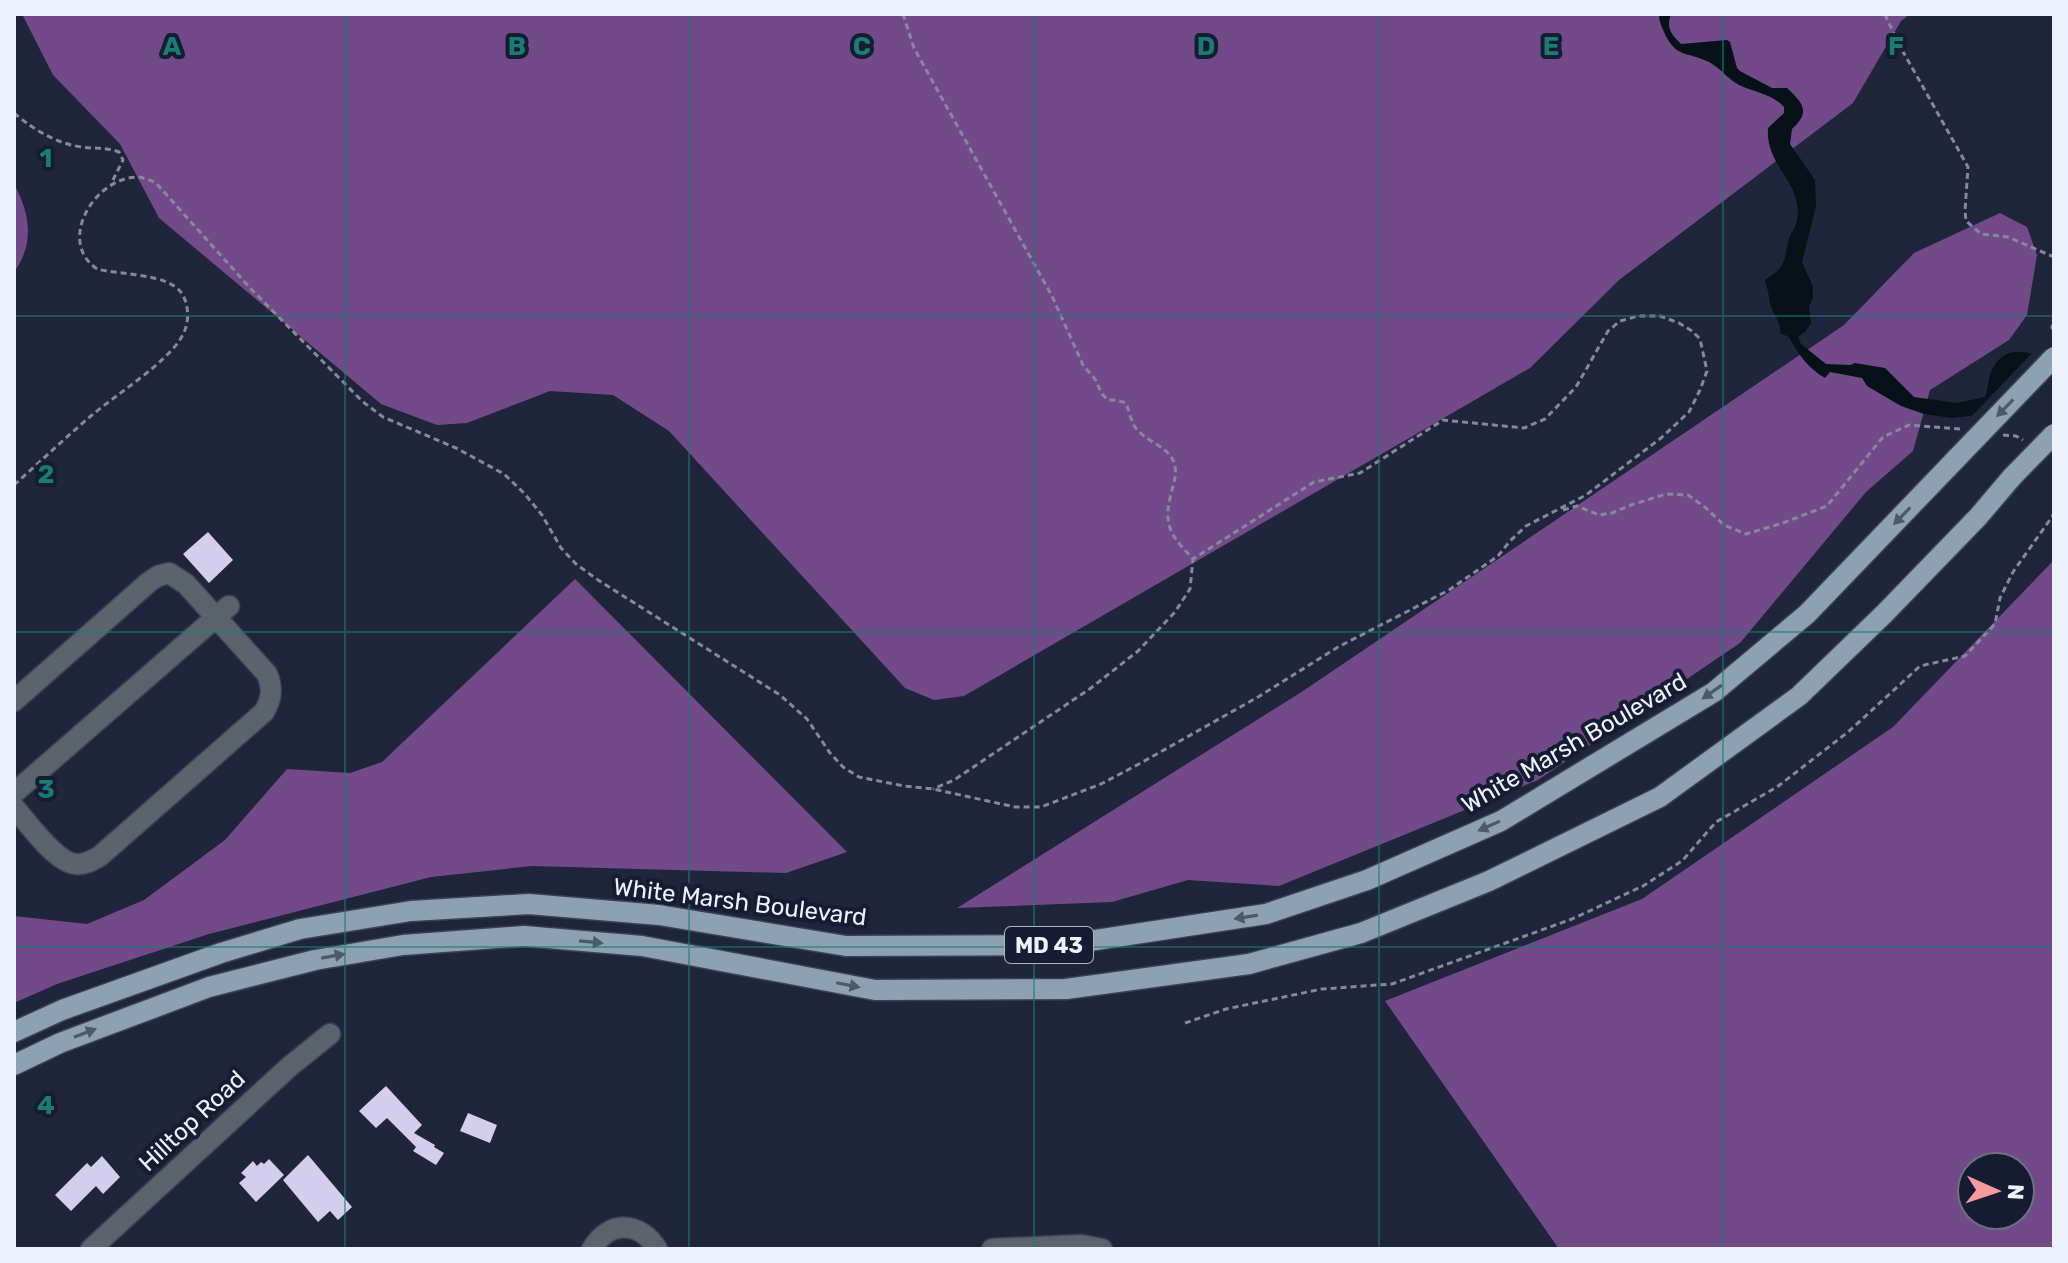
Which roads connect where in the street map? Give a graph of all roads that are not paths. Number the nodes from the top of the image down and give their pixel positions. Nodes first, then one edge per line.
1 (2054, 357) edge
2 (2054, 434) edge
3 (222, 612) junction
4 (14, 701) edge
5 (14, 793) edge
6 (14, 807) edge
7 (14, 1032) edge
8 (330, 1034) dead end
9 (14, 1065) edge
10 (91, 1249) edge
11 (592, 1249) edge
12 (657, 1249) edge
13 (992, 1249) edge
14 (1102, 1249) edge

1 -> 7 main road, White Marsh Boulevard / MD 43, bridge
9 -> 2 main road, MD 43, bridge
3 - 4 street
3 - 5 street
3 - 6 street
8 - 10 street, Hilltop Road
11 - 12 street
13 - 14 street

